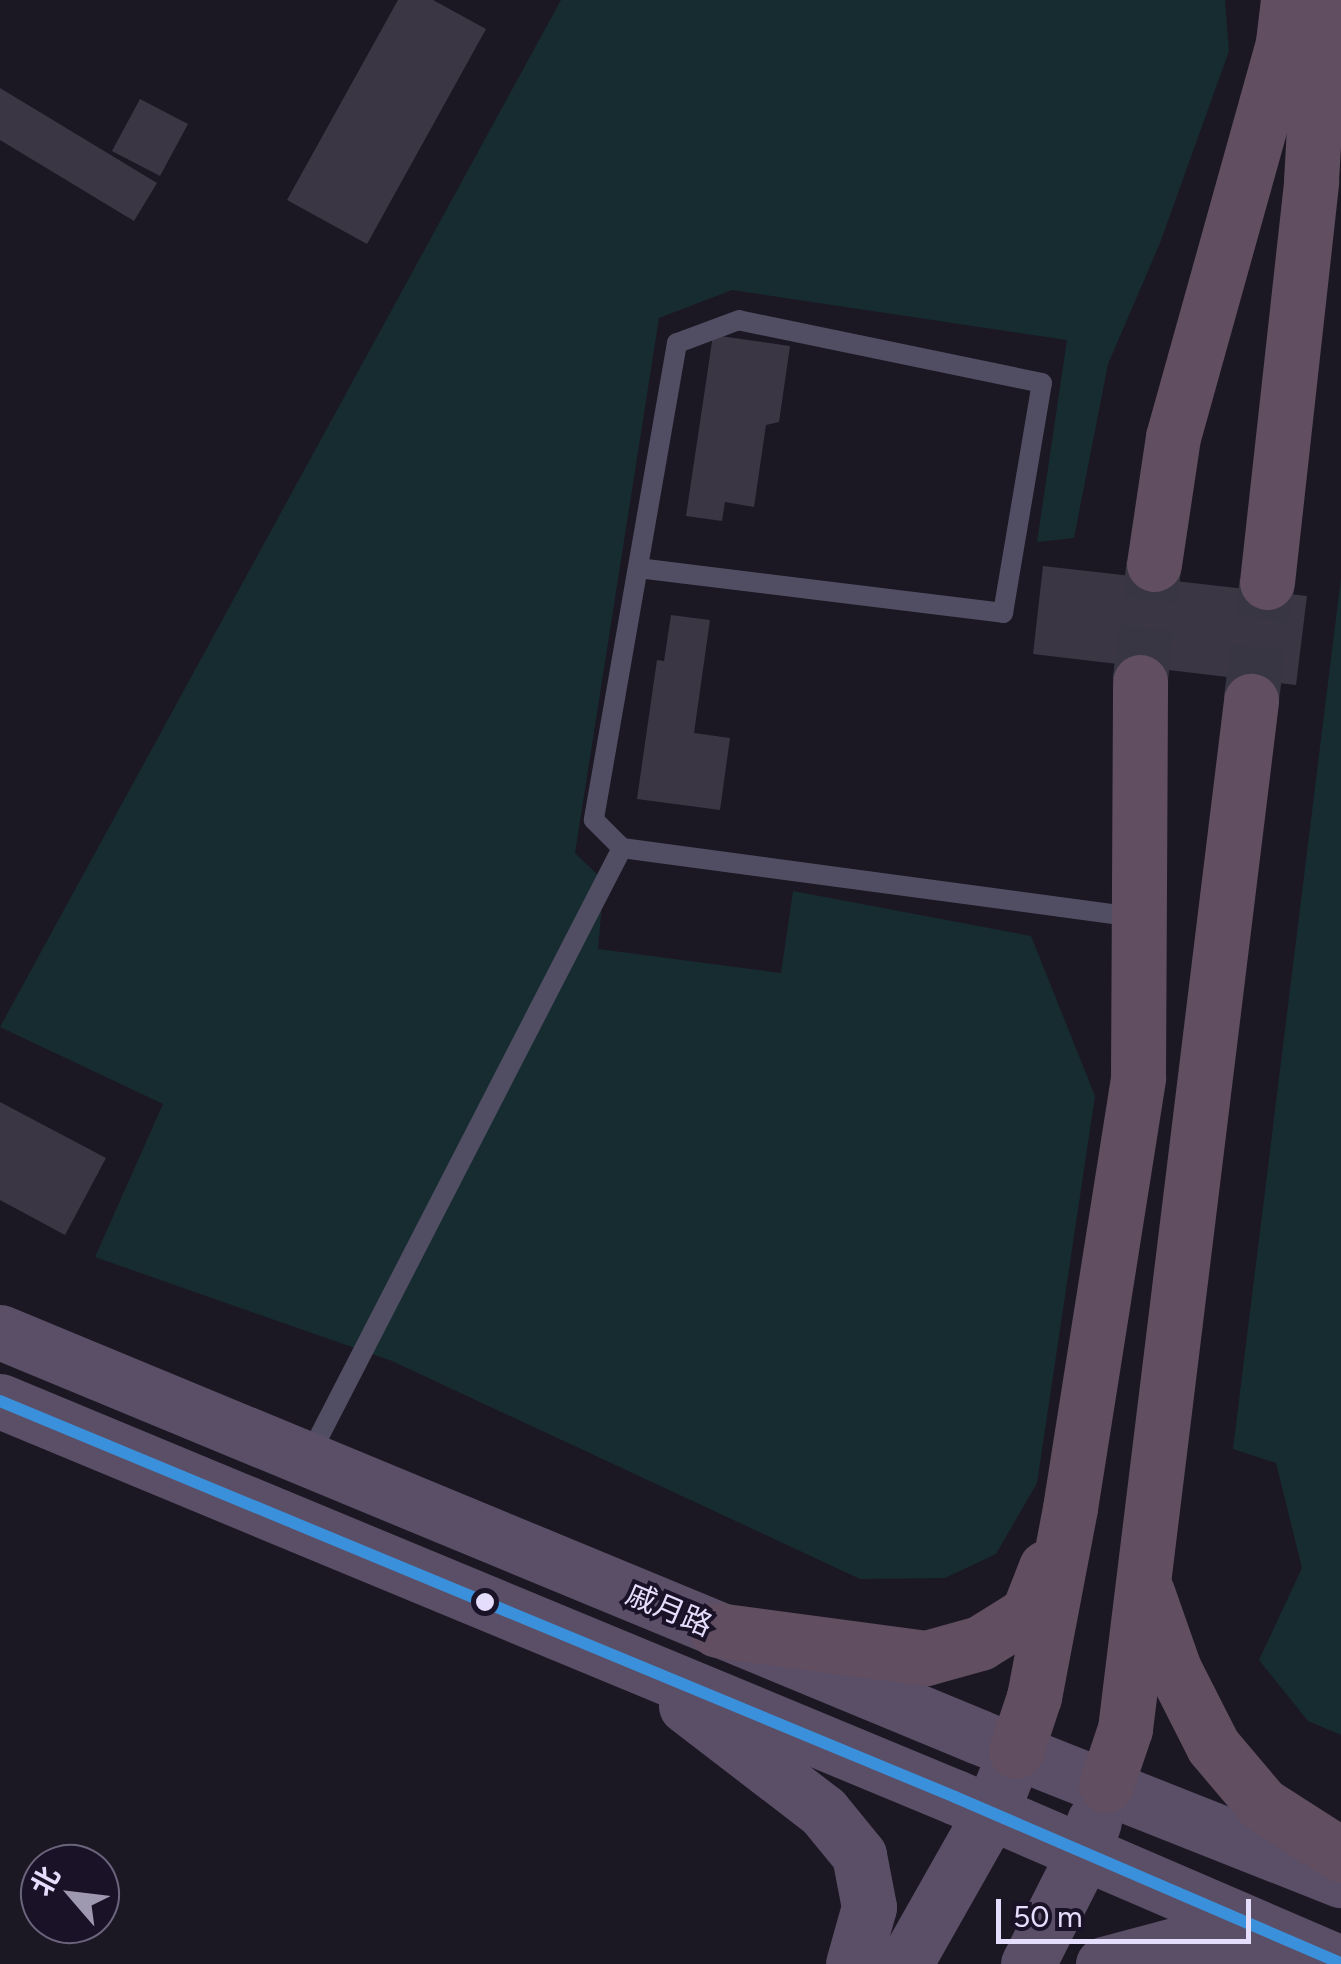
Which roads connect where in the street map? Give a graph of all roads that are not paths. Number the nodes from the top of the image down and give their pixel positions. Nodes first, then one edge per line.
1 (1264, 0) edge
2 (1288, 0) edge
3 (1321, 0) edge
4 (1341, 68) edge
5 (1246, 174) junction
6 (1312, 182) junction
7 (1154, 564) tunnel mouth
8 (638, 568) junction
9 (1268, 582) tunnel mouth
10 (1140, 682) tunnel mouth
11 (1251, 701) tunnel mouth
12 (622, 848) junction
13 (1139, 918) junction
14 (0, 1332) edge
15 (0, 1401) edge
16 (307, 1460) junction
17 (1070, 1508) junction
18 (1144, 1584) junction
19 (717, 1630) junction
20 (628, 1661) junction
21 (1016, 1751) junction
22 (1106, 1785) junction
23 (992, 1812) junction
24 (1083, 1855) junction
25 (1341, 1855) edge
26 (1341, 1880) edge
27 (1324, 1956) edge
28 (853, 1964) edge
29 (906, 1964) edge
30 (1028, 1964) edge
31 (1102, 1964) edge

1 - 5 highway
2 - 5 highway
3 - 6 highway
4 - 6 highway
5 - 7 highway
6 - 9 highway
8 - 8 lane
8 - 12 lane
10 - 13 highway
11 - 18 highway
12 - 13 lane
12 - 16 lane
13 - 17 highway
14 - 16 main road, 戚月路
15 - 20 main road, 戚月路
16 - 19 main road, 戚月路
17 - 19 highway
17 - 21 highway
18 - 22 highway
18 - 25 highway
19 - 21 main road, 戚月路
20 - 23 main road, 戚月路
20 - 28 main road
21 - 22 main road, 戚月路
21 - 23 main road
22 - 24 main road
22 - 26 main road, 戚月路
23 - 24 main road, 戚月路
23 - 29 main road
24 - 27 main road, 戚月路
24 - 30 main road
27 - 31 main road

